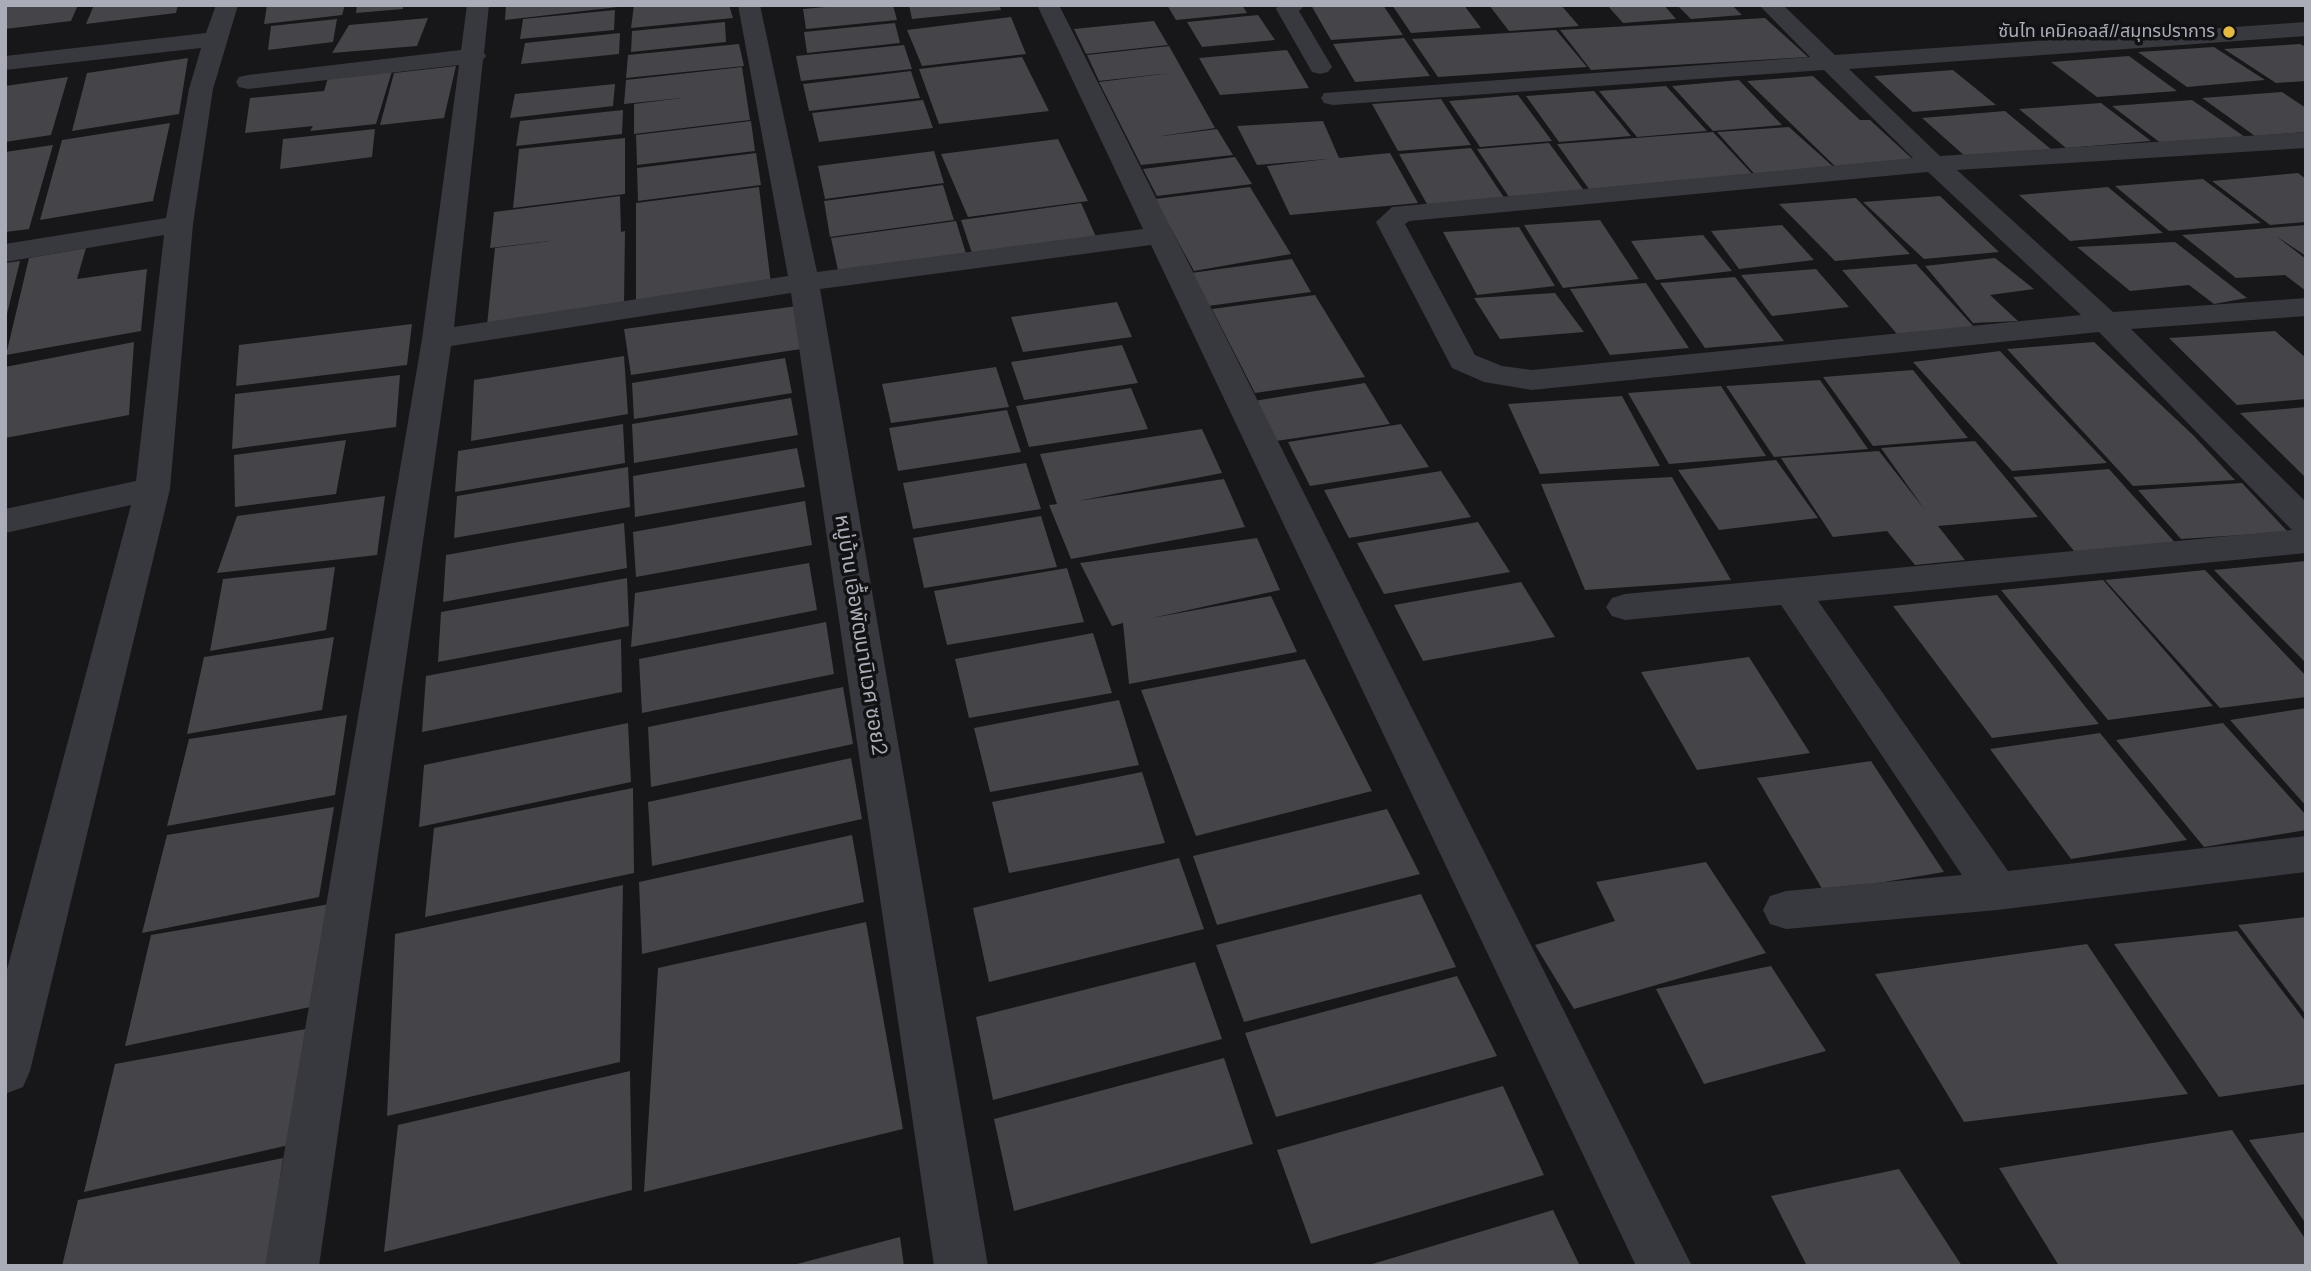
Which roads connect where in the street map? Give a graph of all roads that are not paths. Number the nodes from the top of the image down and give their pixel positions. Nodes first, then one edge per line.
1 (227, 5) edge
2 (478, 5) edge
3 (749, 5) edge
4 (1048, 5) edge
5 (1294, 5) edge
6 (1770, 5) edge
7 (2306, 29) edge
8 (215, 39) junction
9 (474, 56) junction
10 (5, 63) edge
11 (1830, 64) junction
12 (1320, 67) dead end
13 (248, 82) dead end
14 (1334, 97) dead end
15 (2306, 140) edge
16 (1934, 164) junction
17 (179, 224) junction
18 (1160, 235) junction
19 (5, 253) edge
20 (804, 282) junction
21 (2306, 307) edge
22 (2106, 322) junction
23 (437, 339) junction
24 (153, 489) junction
25 (5, 521) edge
26 (2306, 523) edge
27 (2306, 541) edge
28 (1792, 592) junction
29 (1625, 607) dead end
30 (2306, 854) edge
31 (1997, 891) junction
32 (1786, 910) dead end
33 (5, 1071) edge
34 (292, 1266) edge
35 (961, 1266) edge
36 (1665, 1266) edge

1 - 8 street
2 - 9 street
3 - 20 street, หมู่บ้าน เอื้อพัฒนานิเวศ ซอย2
4 - 18 street
5 - 12 street
6 - 11 street
7 - 11 street
8 - 10 street
8 - 17 street
9 - 13 street
9 - 23 street
11 - 14 street
11 - 16 street
15 - 16 street
16 - 22 street
16 - 22 street
17 - 19 street
17 - 24 street
18 - 20 street
18 - 36 street
20 - 23 street
20 - 35 street, หมู่บ้าน เอื้อพัฒนานิเวศ ซอย2
21 - 22 street
22 - 26 street
23 - 34 street
24 - 25 street
24 - 33 street
27 - 28 street
28 - 29 street
28 - 31 street
30 - 31 street
31 - 32 street

